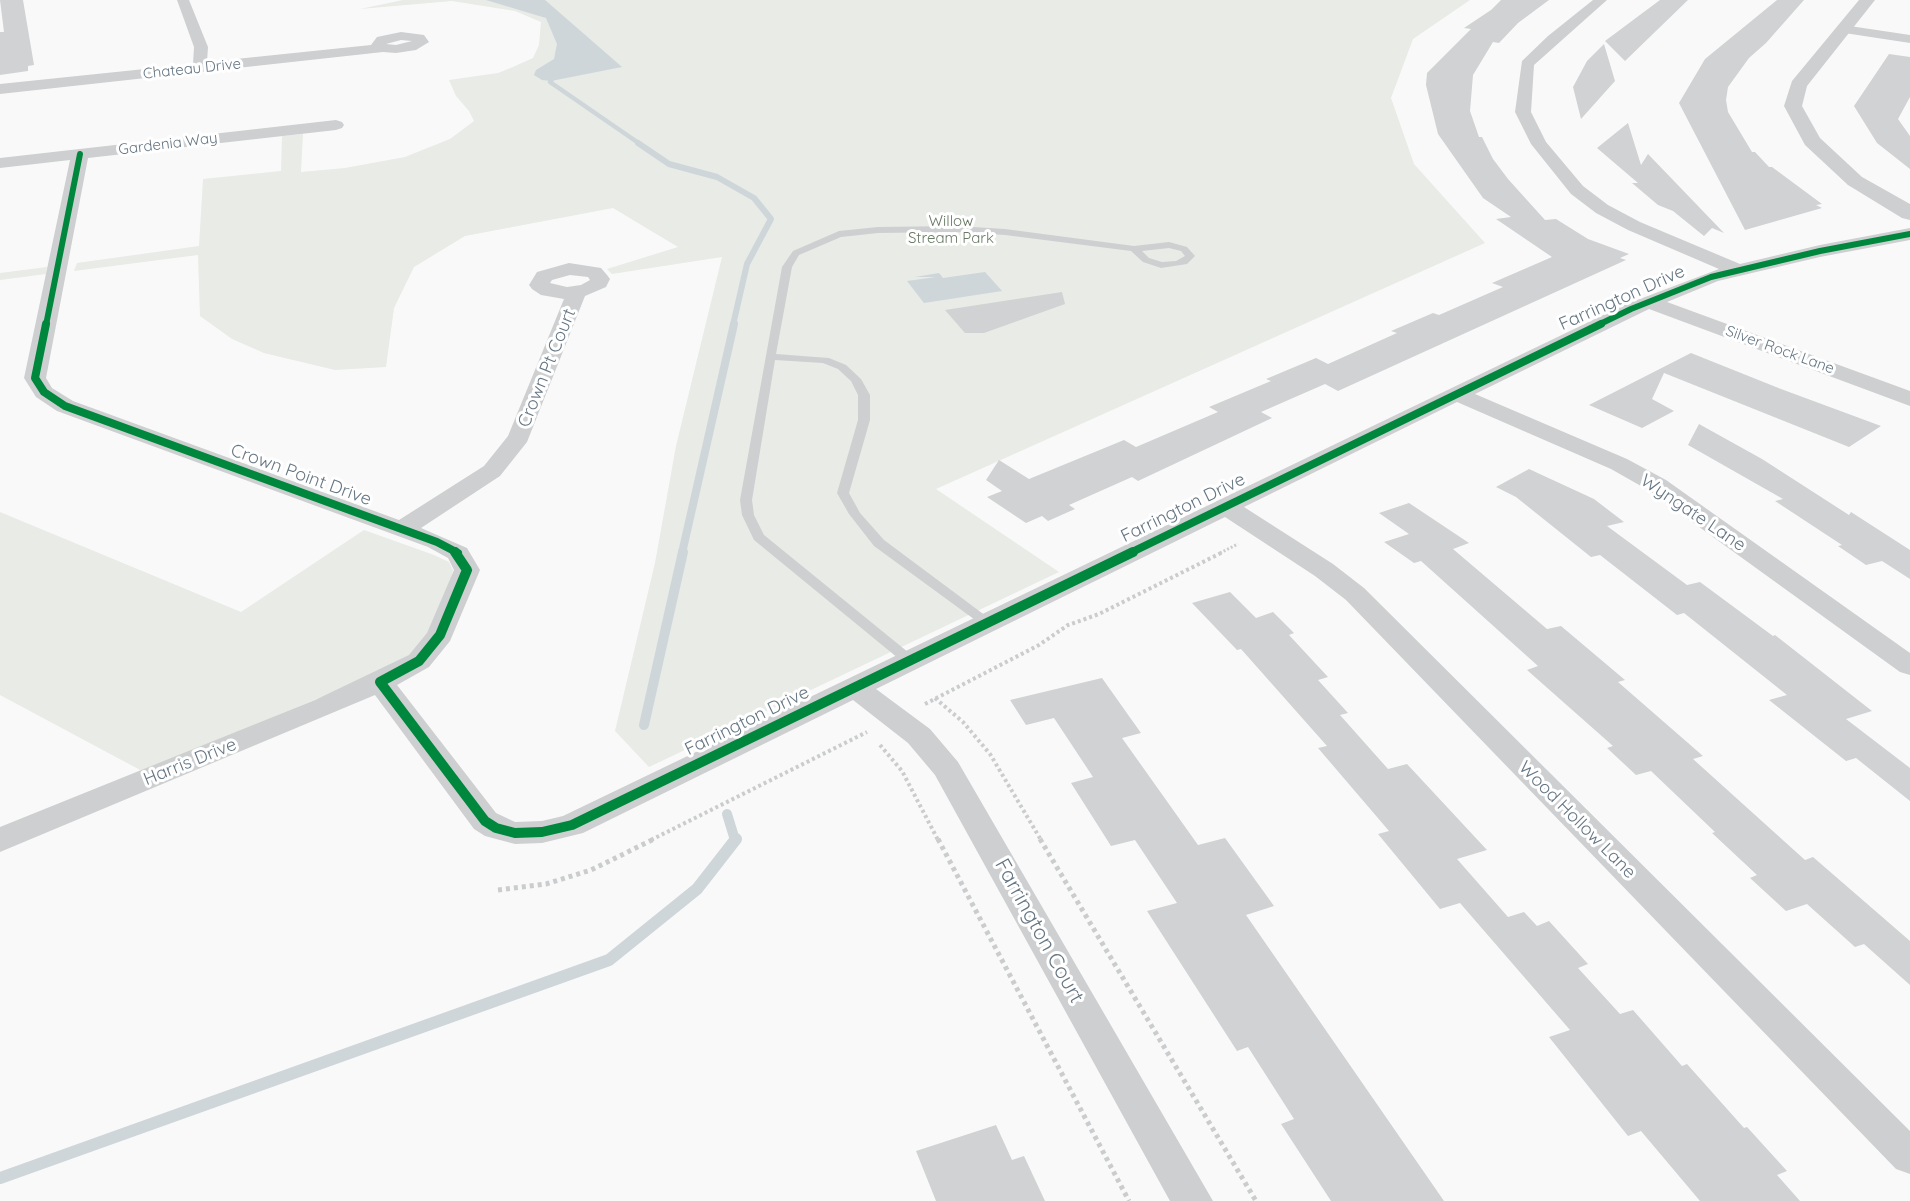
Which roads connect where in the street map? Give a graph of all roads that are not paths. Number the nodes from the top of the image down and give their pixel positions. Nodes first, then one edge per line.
1 (183, 0) edge
2 (1601, 0) edge
3 (1867, 0) edge
4 (1844, 29) junction
5 (1910, 39) edge
6 (383, 48) dead end
7 (200, 68) junction
8 (0, 89) edge
9 (336, 125) dead end
10 (80, 154) junction
11 (0, 164) edge
12 (1910, 213) edge
13 (1910, 234) edge
14 (1134, 249) junction
15 (1739, 271) junction
16 (577, 292) dead end
17 (1650, 302) junction
18 (771, 357) junction
19 (1457, 394) junction
20 (1910, 399) edge
21 (1225, 506) junction
22 (402, 529) junction
23 (987, 622) junction
24 (909, 660) junction
25 (1910, 666) edge
26 (380, 682) junction
27 (854, 687) junction
28 (0, 840) edge
29 (1910, 1157) edge
30 (1192, 1201) edge

1 - 7 street
2 - 15 street
3 - 4 street
4 - 5 street
4 - 12 street
6 - 7 street, Chateau Drive
7 - 8 street, Chateau Drive
9 - 10 street, Gardenia Way
10 - 11 street, Gardenia Way
10 - 22 street, Crown Point Drive
13 - 15 street, Farrington Drive
14 - 14 lane
14 - 18 lane
15 - 17 street, Farrington Drive
16 - 22 street, Crown Pt Court
17 - 19 street, Farrington Drive
17 - 20 street, Silver Rock Lane
18 - 23 lane
18 - 24 lane
19 - 21 street, Farrington Drive
19 - 25 street, Wyngate Lane
21 - 23 street, Farrington Drive
21 - 29 street, Wood Hollow Lane
22 - 26 street, Crown Point Drive
23 - 24 street, Farrington Drive
24 - 27 street, Farrington Drive
26 - 27 street, Farrington Drive
26 - 28 street, Harris Drive
27 - 30 street, Farrington Court

